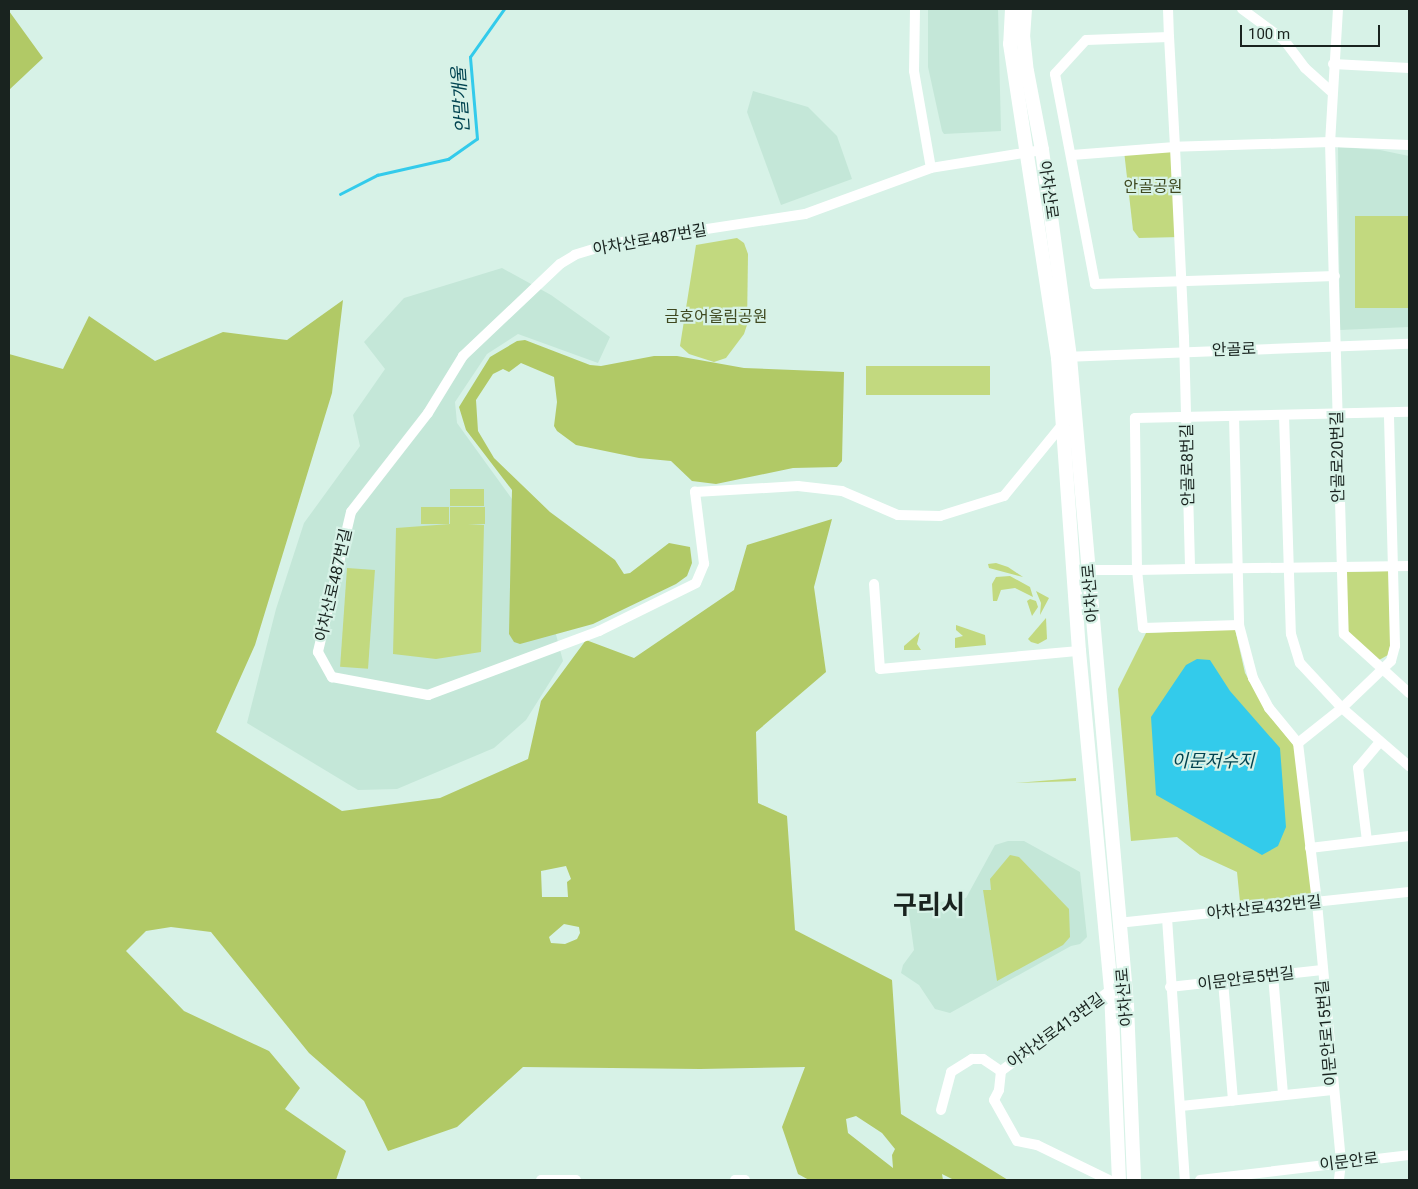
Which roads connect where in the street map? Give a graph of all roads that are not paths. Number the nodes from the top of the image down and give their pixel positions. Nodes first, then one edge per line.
1 (915, 9) edge
2 (1012, 9) edge
3 (1025, 9) edge
4 (1168, 9) edge
5 (1242, 9) edge
6 (1338, 9) edge
7 (1169, 37) junction
8 (1333, 64) junction
9 (1409, 68) edge
10 (1332, 92) junction
11 (1330, 142) junction
12 (1409, 145) edge
13 (1175, 147) junction
14 (1042, 150) junction
15 (1026, 152) junction
16 (1072, 155) junction
17 (931, 168) junction
18 (1335, 276) junction
19 (1182, 282) junction
20 (1409, 344) edge
21 (1337, 346) junction
22 (1185, 352) junction
23 (1064, 357) junction
24 (1409, 412) edge
25 (1389, 413) junction
26 (1338, 414) junction
27 (1284, 415) junction
28 (1187, 416) junction
29 (1234, 416) junction
30 (1063, 424) junction
31 (1409, 566) edge
32 (1393, 567) junction
33 (1287, 568) junction
34 (1341, 568) junction
35 (1190, 569) junction
36 (1239, 569) junction
37 (1089, 570) junction
38 (1137, 570) junction
39 (874, 584) dead end
40 (1239, 625) junction
41 (1079, 650) junction
42 (1383, 668) junction
43 (1409, 692) edge
44 (1342, 708) junction
45 (1380, 742) junction
46 (1298, 743) junction
47 (1409, 766) edge
48 (1409, 836) edge
49 (1367, 841) junction
50 (1310, 848) junction
51 (1409, 892) edge
52 (1317, 903) junction
53 (1167, 918) junction
54 (1118, 923) junction
55 (1322, 970) junction
56 (1273, 975) junction
57 (1223, 981) junction
58 (1170, 987) junction
59 (1111, 990) junction
60 (1001, 1071) junction
61 (1332, 1090) junction
62 (1283, 1095) junction
63 (1233, 1101) junction
64 (1180, 1106) junction
65 (941, 1110) dead end
66 (1409, 1155) edge
67 (1341, 1163) junction
68 (541, 1180) edge
69 (576, 1180) edge
70 (734, 1180) edge
71 (745, 1180) edge
72 (1109, 1180) edge
73 (1119, 1180) edge
74 (1134, 1180) edge
75 (1185, 1180) edge
76 (1200, 1180) edge
77 (1339, 1180) edge

1 - 17 street
2 - 15 main road, 아차산로
3 - 14 main road, 아차산로
4 - 7 street, 안골로8번길
5 - 10 street
6 - 8 street
7 - 13 street, 안골로8번길
7 - 16 street
8 - 9 street
8 - 10 street
10 - 11 street
11 - 12 street
11 - 13 street
11 - 18 street, 안골로20번길
13 - 16 street
13 - 19 street, 안골로8번길
14 - 15 street, 아차산로487번길
14 - 23 main road, 아차산로
15 - 17 street, 아차산로487번길
15 - 23 main road, 아차산로
16 - 19 street
17 - 30 street, 아차산로487번길
18 - 19 street
18 - 21 street, 안골로20번길
19 - 22 street, 안골로8번길
20 - 21 street, 안골로
21 - 22 street, 안골로
21 - 26 street, 안골로20번길
22 - 23 street, 안골로
22 - 28 street, 안골로8번길
23 - 30 main road, 아차산로
23 - 37 main road, 아차산로
24 - 25 street
25 - 26 street
25 - 32 street
26 - 27 street
26 - 34 street, 안골로20번길
27 - 29 street
27 - 33 street
28 - 29 street
28 - 35 street, 안골로8번길
28 - 38 street
29 - 36 street
30 - 41 main road, 아차산로
31 - 32 street
32 - 34 street
32 - 42 street
33 - 34 street
33 - 36 street
33 - 44 street
34 - 42 street, 안골로20번길
35 - 36 street
35 - 38 street
36 - 40 street
37 - 38 street
37 - 54 main road, 아차산로
38 - 40 street
39 - 41 street
40 - 46 street
41 - 59 main road, 아차산로
42 - 43 street, 안골로20번길
42 - 44 street
44 - 45 street
44 - 46 street
45 - 47 street
45 - 49 street
46 - 50 street
48 - 49 street
49 - 50 street
50 - 52 street
51 - 52 street, 아차산로432번길
52 - 53 street, 아차산로432번길
52 - 55 street, 이문안로15번길
53 - 54 street, 아차산로432번길
53 - 58 street
54 - 74 main road, 아차산로
55 - 56 street, 이문안로5번길
55 - 61 street, 이문안로15번길
56 - 57 street, 이문안로5번길
56 - 62 street
57 - 58 street, 이문안로5번길
57 - 63 street
58 - 64 street
59 - 60 street, 아차산로413번길
59 - 73 main road, 아차산로
60 - 65 street, 아차산로413번길
60 - 72 street, 아차산로413번길
61 - 62 street
61 - 67 street, 이문안로15번길
62 - 63 street
63 - 64 street
64 - 75 street
66 - 67 street, 이문안로
67 - 76 street, 이문안로
67 - 77 street, 이문안로15번길
68 - 69 street
70 - 71 street

